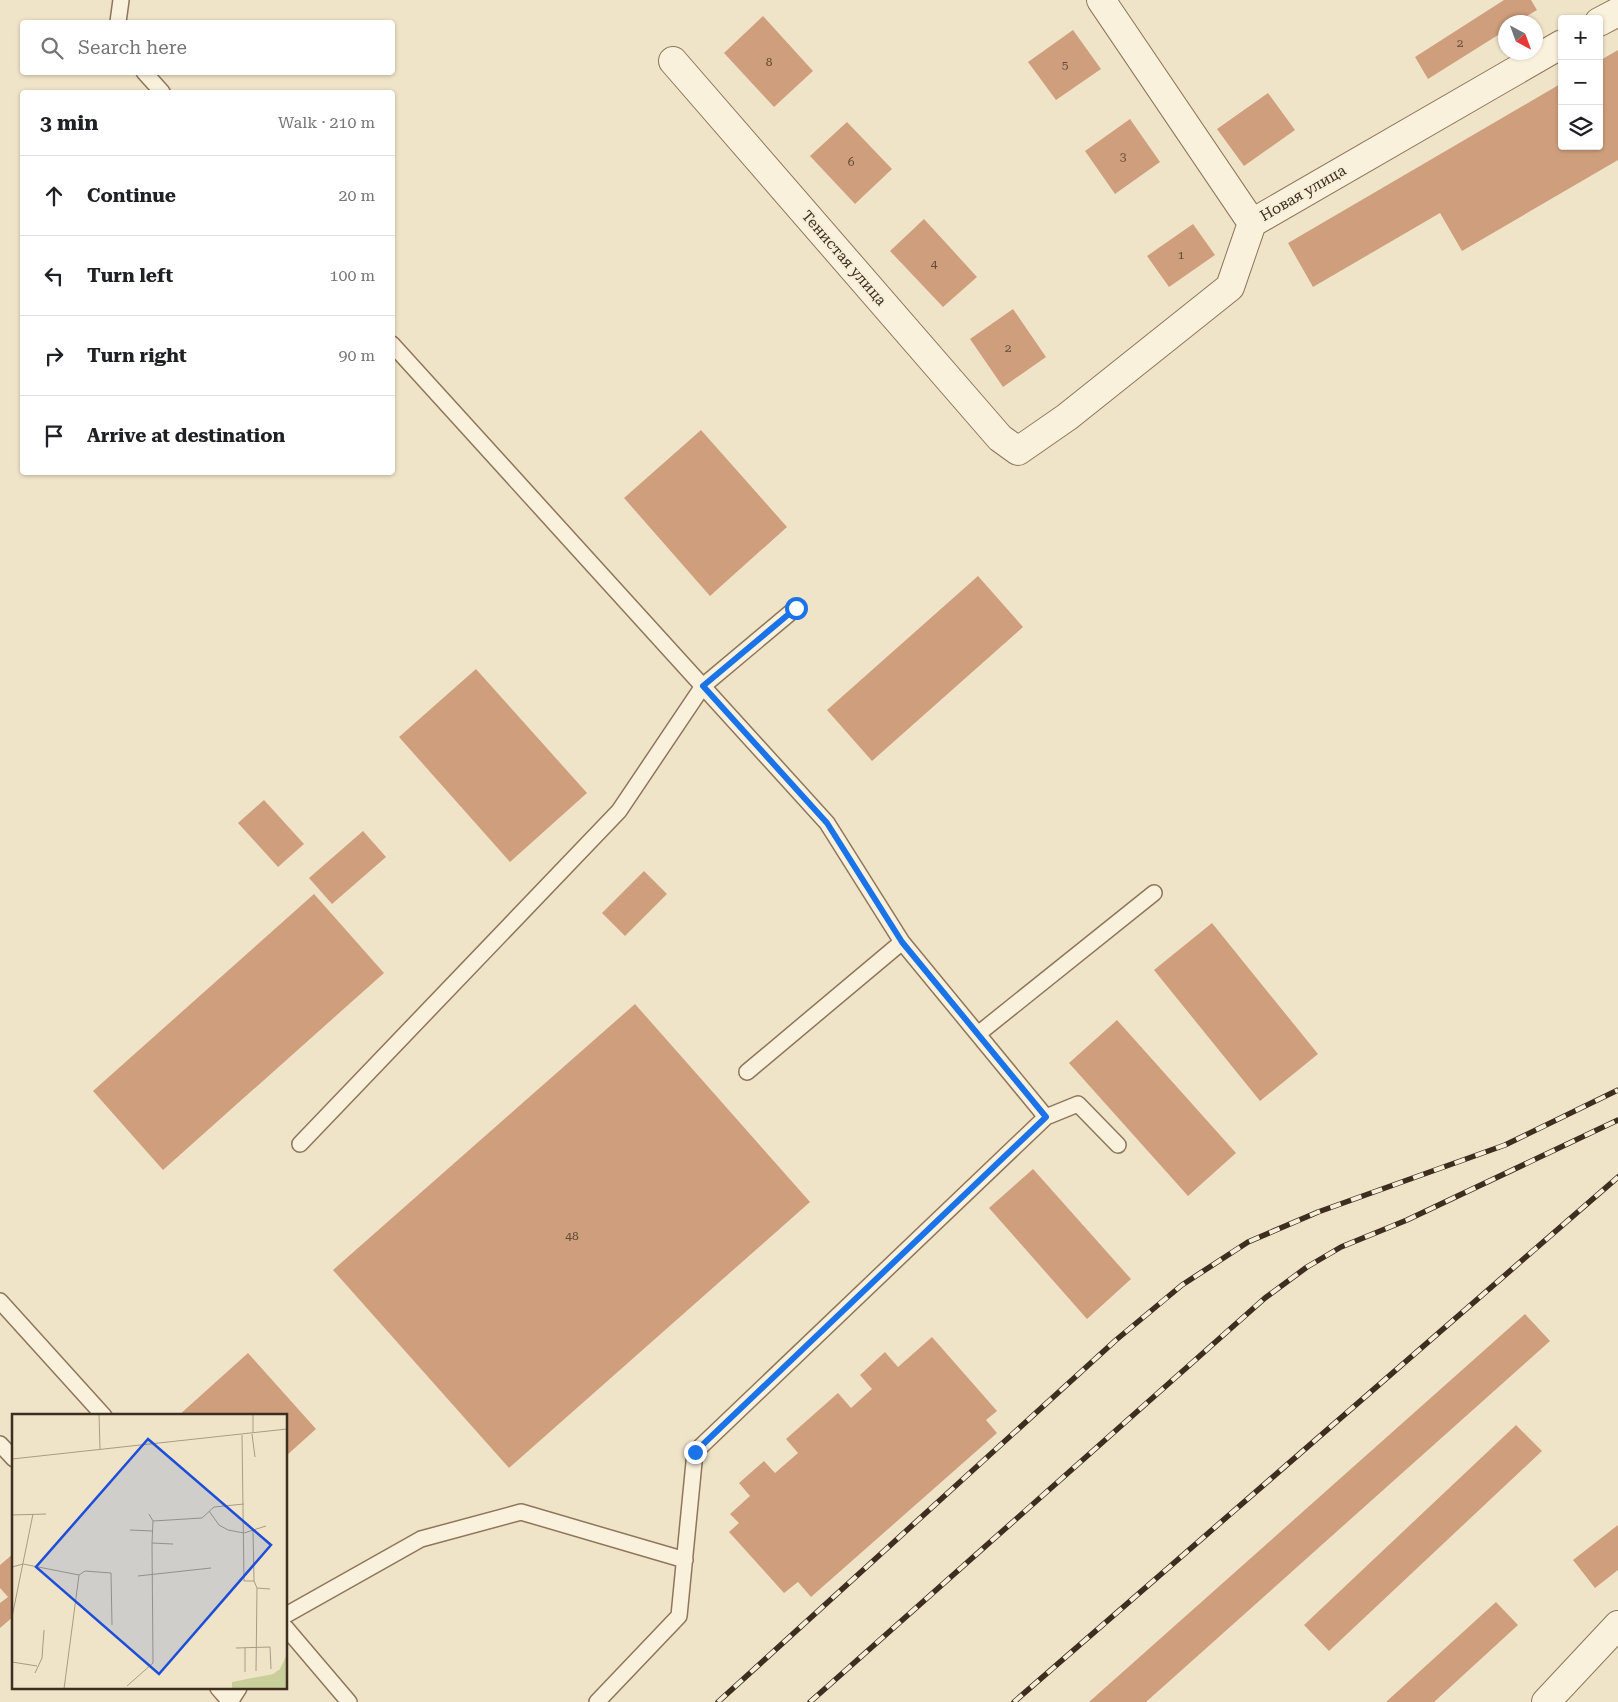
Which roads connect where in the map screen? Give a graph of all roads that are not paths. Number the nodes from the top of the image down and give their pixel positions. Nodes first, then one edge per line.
1 (121, 0) edge
2 (1101, 0) edge
3 (1618, 12) edge
4 (118, 20) edge
5 (1603, 20) edge
6 (1558, 46) edge
7 (674, 61) dead end
8 (147, 75) edge
9 (160, 90) edge
10 (1252, 223) junction
11 (395, 347) edge
12 (796, 608) dead end
13 (703, 686) junction
14 (1154, 892) dead end
15 (902, 942) junction
16 (978, 1034) junction
17 (747, 1072) dead end
18 (1046, 1117) junction
19 (300, 1144) dead end
20 (1118, 1145) dead end
21 (0, 1301) edge
22 (102, 1414) edge
23 (0, 1444) edge
24 (12, 1457) edge
25 (685, 1560) junction
26 (288, 1614) edge
27 (1618, 1625) edge
28 (288, 1630) edge
29 (220, 1690) edge
30 (237, 1690) edge
31 (348, 1702) edge
32 (597, 1702) edge
33 (1546, 1702) edge

1 - 4 lane
2 - 10 street, Новая улица
3 - 5 street
6 - 10 street, Новая улица
7 - 10 street, Тенистая улица
8 - 9 lane
11 - 13 lane
12 - 13 lane
13 - 15 lane
13 - 19 lane
14 - 16 lane
15 - 16 lane
15 - 17 lane
16 - 18 lane
18 - 20 lane
18 - 25 lane
21 - 22 lane
23 - 24 lane
25 - 26 lane
25 - 32 lane
27 - 33 street
28 - 31 lane
29 - 30 lane

